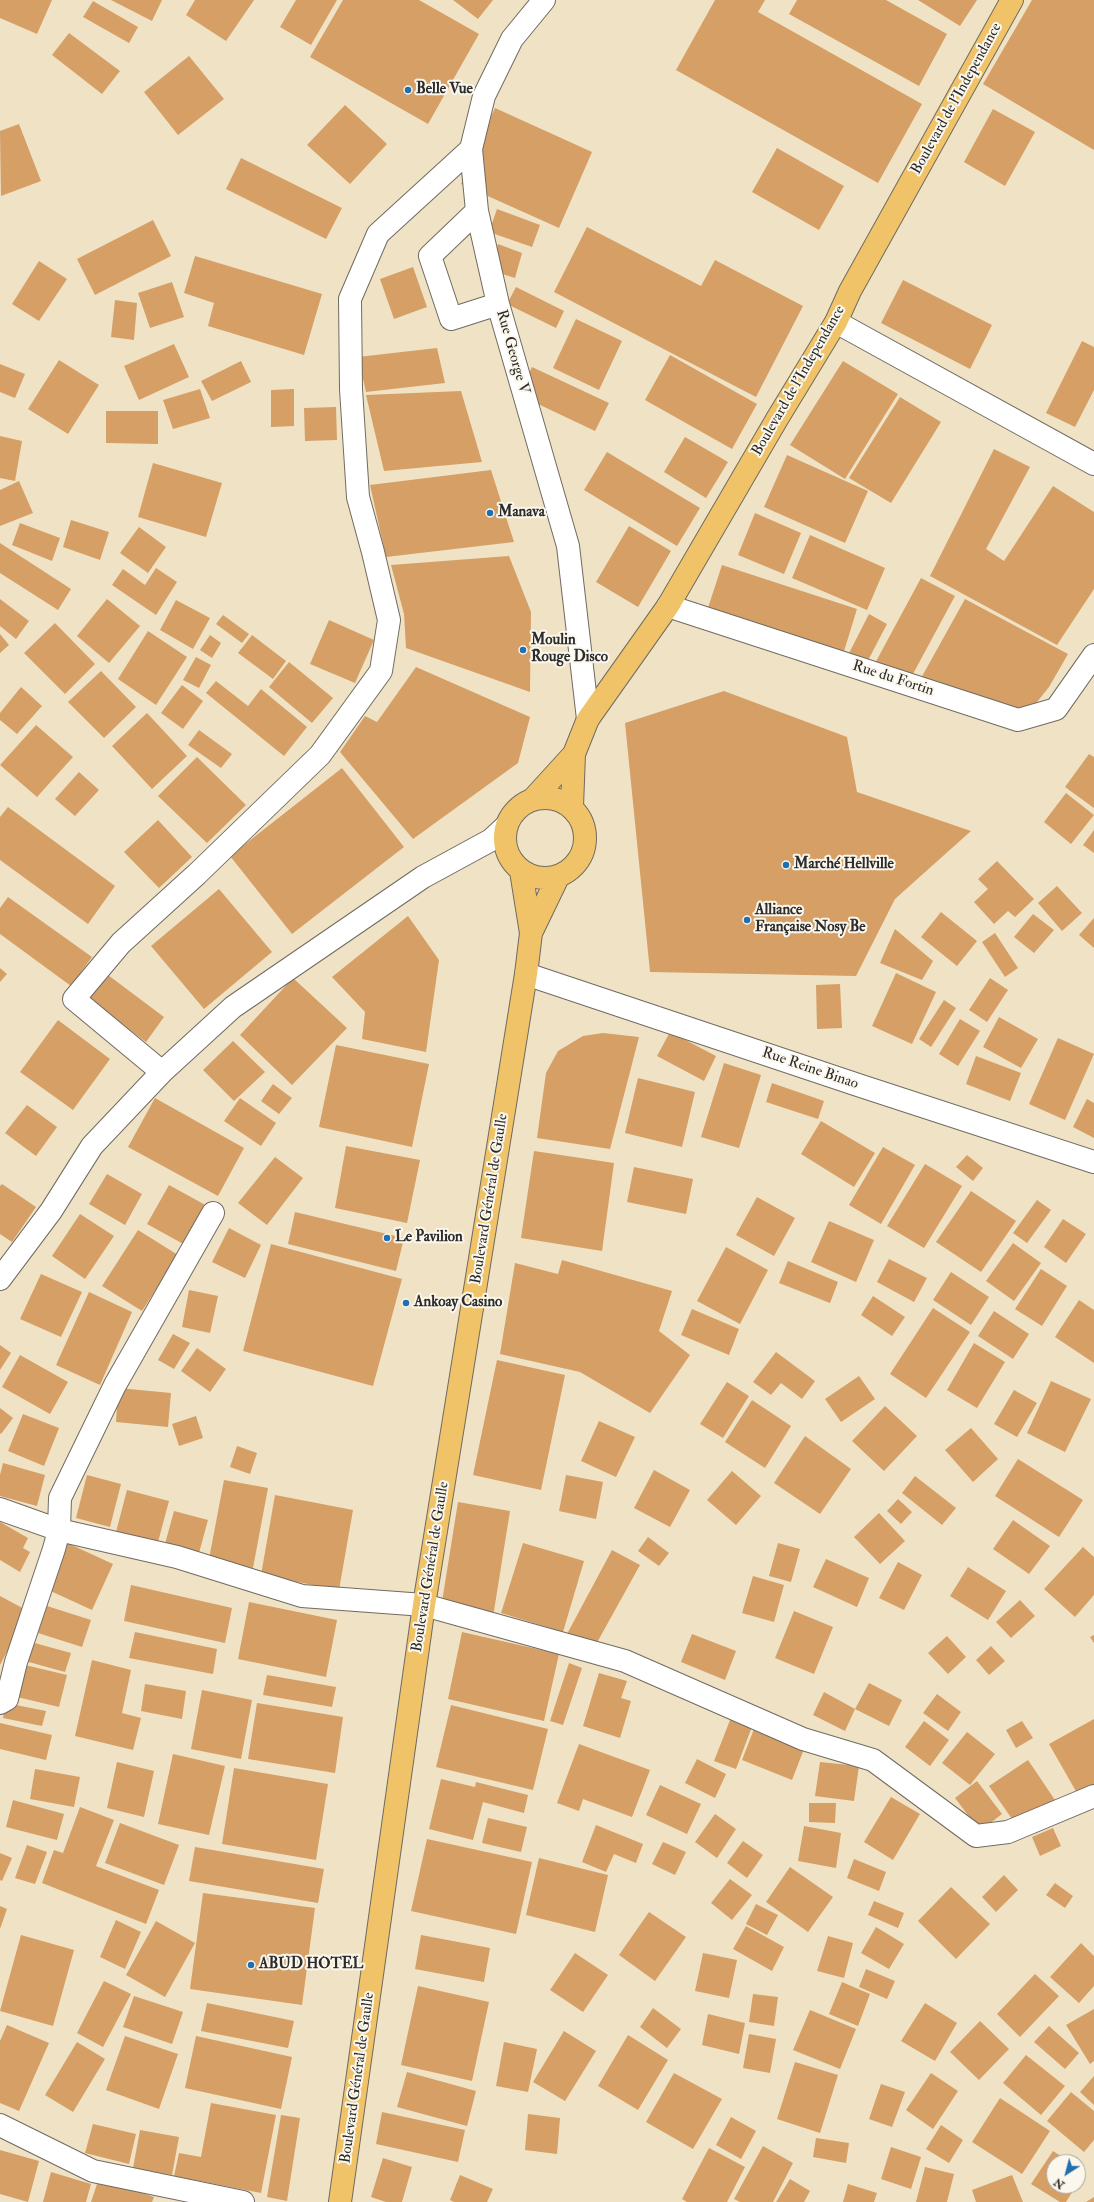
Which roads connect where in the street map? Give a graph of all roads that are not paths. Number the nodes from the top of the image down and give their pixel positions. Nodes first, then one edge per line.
1 (544, 0) edge
2 (1012, 0) edge
3 (471, 149) junction
4 (477, 211) junction
5 (498, 304) junction
6 (836, 322) junction
7 (1094, 464) edge
8 (668, 606) junction
9 (1094, 655) edge
10 (588, 719) junction
11 (574, 754) junction
12 (533, 799) junction
13 (572, 807) junction
14 (506, 826) junction
15 (521, 871) junction
16 (558, 877) junction
17 (531, 933) junction
18 (526, 974) junction
19 (162, 1072) junction
20 (1094, 1162) edge
21 (213, 1212) dead end
22 (0, 1279) edge
23 (0, 1509) edge
24 (59, 1530) junction
25 (424, 1606) junction
26 (0, 1703) edge
27 (1094, 1796) edge
28 (0, 2125) edge
29 (243, 2202) edge
30 (340, 2202) edge

1 - 3 street, Rue George V
2 - 6 main road, Boulevard de l'Independance
3 - 4 street, Rue George V
3 - 19 street
4 - 5 street, Rue George V
4 - 5 street
5 - 10 street, Rue George V
6 - 7 street
6 - 8 main road, Boulevard de l'Independance
8 - 9 street, Rue du Fortin
8 - 10 main road, Boulevard de l'Independance
10 - 11 main road, Boulevard de l'Independance
11 - 12 main road, Boulevard de l'Independance
11 - 13 main road, Boulevard de l'Independance
12 - 13 main road
12 - 14 main road
13 - 16 main road
14 - 15 main road
14 - 19 street
15 - 16 main road
15 - 17 main road, Boulevard Général de Gaulle
16 - 17 main road, Boulevard Général de Gaulle
17 - 18 main road, Boulevard Général de Gaulle
18 - 20 street, Rue Reine Binao
18 - 25 main road, Boulevard Général de Gaulle
19 - 22 street
21 - 24 street
23 - 24 street
24 - 25 street
24 - 26 street
25 - 27 street
25 - 30 main road, Boulevard Général de Gaulle
28 - 29 street

